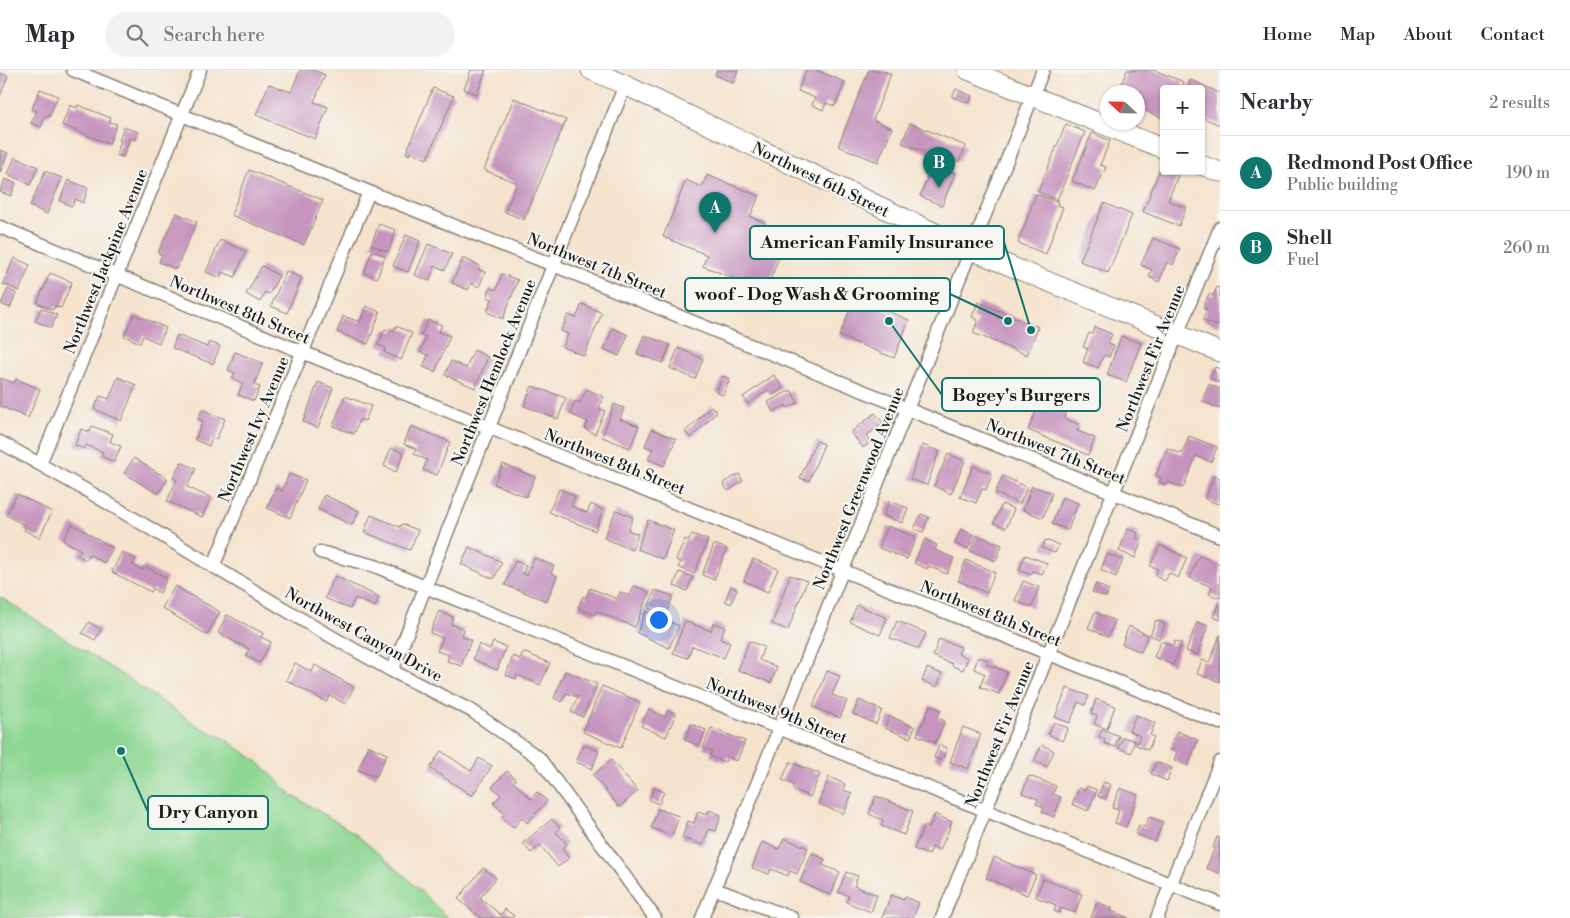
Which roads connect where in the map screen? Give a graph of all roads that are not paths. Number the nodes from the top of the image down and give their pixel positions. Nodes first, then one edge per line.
1 (73, 70) edge
2 (200, 70) edge
3 (591, 70) edge
4 (968, 70) edge
5 (1043, 70) edge
6 (624, 85) junction
7 (1032, 96) junction
8 (182, 114) junction
9 (1160, 147) edge
10 (1205, 166) edge
11 (1220, 172) edge
12 (369, 192) junction
13 (0, 226) edge
14 (1220, 228) edge
15 (971, 250) junction
16 (553, 265) junction
17 (116, 274) junction
18 (1177, 336) junction
19 (302, 352) junction
20 (1220, 352) edge
21 (907, 409) junction
22 (488, 428) junction
23 (0, 442) edge
24 (40, 464) junction
25 (1113, 492) junction
26 (1220, 536) edge
27 (320, 552) dead end
28 (213, 567) junction
29 (842, 571) junction
30 (425, 587) junction
31 (1048, 654) junction
32 (392, 671) junction
33 (1220, 723) edge
34 (779, 728) junction
35 (1220, 762) edge
36 (985, 810) junction
37 (1171, 884) junction
38 (715, 889) junction
39 (1220, 904) edge
40 (655, 918) edge
41 (702, 918) edge
42 (792, 918) edge
43 (942, 918) edge
44 (1157, 918) edge

1 - 8 street, Northwest 7th Street
2 - 8 street, Northwest Jackpine Avenue
3 - 6 main road, Northwest 6th Street
4 - 7 main road
5 - 7 street, Northwest Greenwood Avenue
6 - 15 main road, Northwest 6th Street
6 - 16 street, Northwest Hemlock Avenue
7 - 9 main road
7 - 15 street, Northwest Greenwood Avenue
8 - 12 street, Northwest 7th Street
8 - 17 street, Northwest Jackpine Avenue
10 - 11 main road
12 - 16 street, Northwest 7th Street
12 - 19 street, Northwest Ivy Avenue
13 - 17 street, Northwest 8th Street
14 - 18 street, Northwest Fir Avenue
15 - 18 main road, Northwest 6th Street
15 - 21 street, Northwest Greenwood Avenue
16 - 21 street, Northwest 7th Street
16 - 22 street, Northwest Hemlock Avenue
17 - 19 street, Northwest 8th Street
17 - 24 street, Northwest Jackpine Avenue
18 - 20 main road, Northwest 6th Street
18 - 25 street, Northwest Fir Avenue
19 - 22 street, Northwest 8th Street
19 - 28 street, Northwest Ivy Avenue
21 - 25 street, Northwest 7th Street
21 - 29 street, Northwest Greenwood Avenue
22 - 29 street, Northwest 8th Street
22 - 30 street, Northwest Hemlock Avenue
23 - 24 street, Northwest Canyon Drive
24 - 28 street, Northwest Canyon Drive
25 - 26 street, Northwest 7th Street
25 - 31 street, Northwest Fir Avenue
27 - 30 street, Northwest 9th Street
28 - 32 street, Northwest Canyon Drive
29 - 31 street, Northwest 8th Street
29 - 34 street, Northwest Greenwood Avenue
30 - 32 street, Northwest Hemlock Avenue
30 - 34 street, Northwest 9th Street
31 - 33 street, Northwest 8th Street
31 - 36 street, Northwest Fir Avenue
32 - 40 street, Northwest Canyon Drive
34 - 36 street, Northwest 9th Street
34 - 38 street, Northwest Greenwood Avenue
35 - 37 street
36 - 37 street, Northwest 9th Street
36 - 43 street, Northwest Fir Avenue
37 - 39 street, Northwest 9th Street
37 - 44 street
38 - 41 street, Northwest Greenwood Avenue
38 - 42 street

